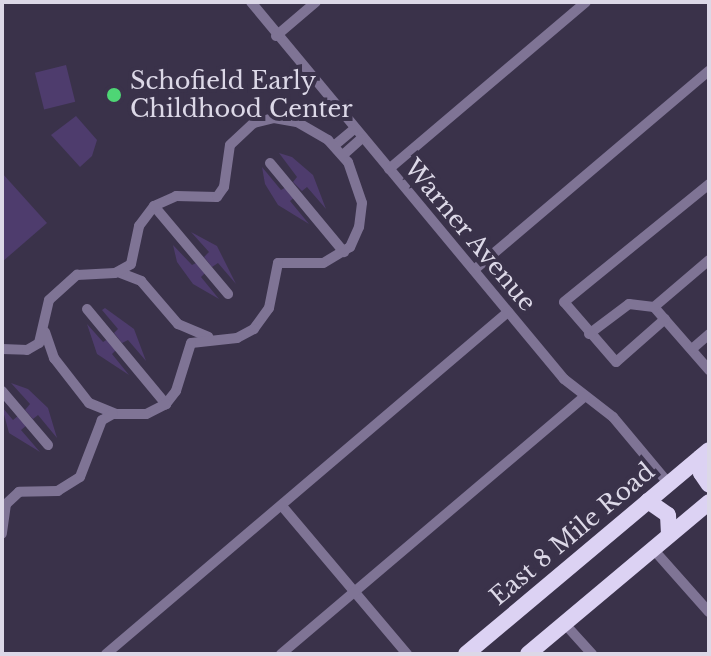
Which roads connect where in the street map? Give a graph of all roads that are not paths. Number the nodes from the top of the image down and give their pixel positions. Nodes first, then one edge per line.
1 (251, 2) edge
2 (316, 2) edge
3 (586, 2) edge
4 (276, 36) junction
5 (709, 71) edge
6 (353, 130) junction
7 (361, 139) junction
8 (335, 145) junction
9 (343, 155) junction
10 (270, 163) dead end
11 (389, 169) junction
12 (709, 184) edge
13 (154, 206) junction
14 (344, 252) junction
15 (135, 257) junction
16 (709, 260) edge
17 (474, 270) junction
18 (118, 272) junction
19 (141, 281) junction
20 (228, 294) dead end
21 (654, 307) junction
22 (87, 309) dead end
23 (508, 312) junction
24 (665, 319) junction
25 (178, 324) junction
26 (45, 332) junction
27 (589, 334) junction
28 (709, 334) edge
29 (209, 338) junction
30 (2, 349) edge
31 (31, 349) junction
32 (692, 349) junction
33 (184, 355) junction
34 (54, 358) junction
35 (709, 370) edge
36 (2, 391) edge
37 (585, 396) junction
38 (89, 403) junction
39 (166, 404) junction
40 (118, 415) junction
41 (94, 433) junction
42 (48, 445) dead end
43 (705, 453) edge
44 (669, 484) junction
45 (709, 485) edge
46 (648, 501) junction
47 (709, 502) edge
48 (282, 506) junction
49 (2, 534) edge
50 (669, 535) junction
51 (653, 549) junction
52 (355, 591) junction
53 (709, 612) edge
54 (564, 623) junction
55 (106, 654) edge
56 (281, 654) edge
57 (407, 654) edge
58 (466, 654) edge
59 (528, 654) edge
60 (592, 654) edge

1 - 4 street, Warner Avenue
2 - 4 street
3 - 11 street
4 - 6 street, Warner Avenue
5 - 17 street
6 - 7 street, Warner Avenue
6 - 8 street
7 - 9 street
7 - 11 street, Warner Avenue
8 - 9 street
8 - 13 street
9 - 14 street
10 - 14 street
11 - 17 street, Warner Avenue
12 - 27 street
13 - 15 street
13 - 20 street
14 - 29 street
15 - 18 street
15 - 19 street
16 - 21 street
17 - 23 street, Warner Avenue
18 - 19 street
18 - 26 street
19 - 25 street
21 - 24 street
21 - 27 street
22 - 39 street
23 - 37 street, Warner Avenue
23 - 48 street
24 - 27 street
24 - 32 street
25 - 29 street
25 - 33 street
26 - 31 street
26 - 34 street
28 - 32 street
29 - 33 street
30 - 31 street
31 - 34 street
32 - 35 street
33 - 39 street
34 - 38 street
36 - 42 street
37 - 44 street, Warner Avenue
37 - 52 street
38 - 40 street
38 - 41 street
39 - 40 street
40 - 41 street
41 - 49 street
43 - 44 highway, East 8 Mile Road
43 - 45 highway
44 - 46 highway, East 8 Mile Road
46 - 50 highway
46 - 58 highway, East 8 Mile Road
47 - 50 highway
48 - 52 street
48 - 55 street
50 - 51 highway
51 - 53 street
51 - 54 highway
52 - 56 street
52 - 57 street
54 - 59 highway
54 - 60 street

